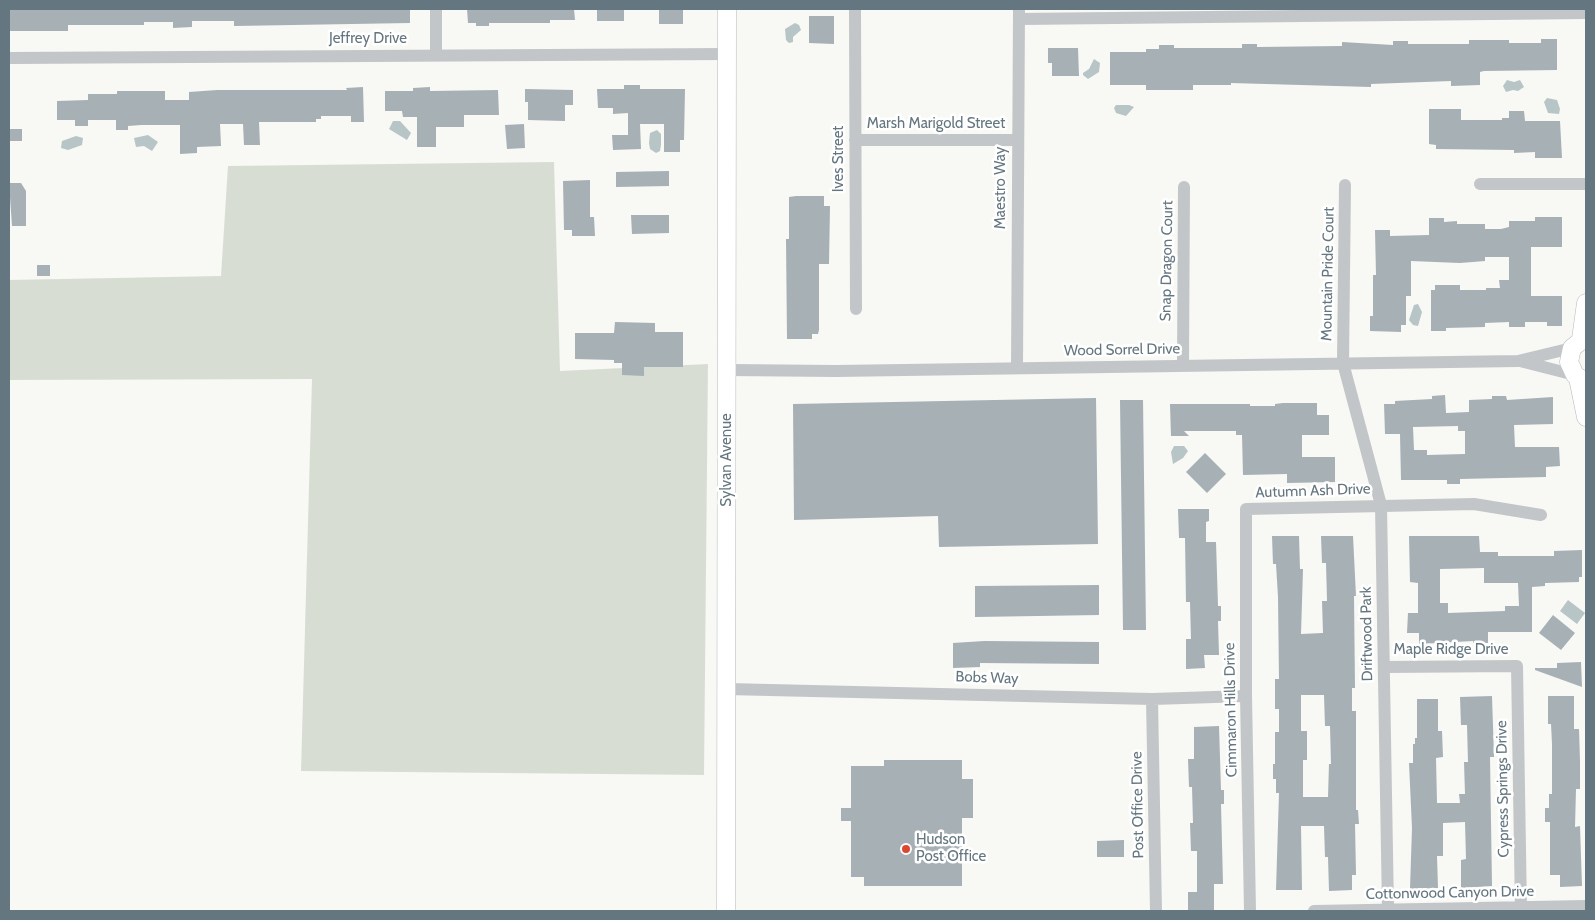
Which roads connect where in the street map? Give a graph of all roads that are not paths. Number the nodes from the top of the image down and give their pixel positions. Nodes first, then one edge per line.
1 (436, 9) edge
2 (727, 9) edge
3 (855, 9) edge
4 (1586, 12) edge
5 (1019, 14) edge
6 (727, 54) junction
7 (436, 55) junction
8 (9, 58) edge
9 (855, 140) junction
10 (1017, 140) junction
11 (1480, 184) dead end
12 (1586, 184) edge
13 (1345, 185) dead end
14 (1184, 187) dead end
15 (1586, 304) edge
16 (856, 309) dead end
17 (1580, 342) edge
18 (1518, 361) junction
19 (1343, 363) junction
20 (1182, 365) junction
21 (1017, 368) junction
22 (728, 370) junction
23 (1580, 378) edge
24 (1586, 417) edge
25 (1381, 505) junction
26 (1246, 509) joint
27 (1541, 515) dead end
28 (1517, 666) joint
29 (1384, 667) junction
30 (727, 689) junction
31 (1246, 696) junction
32 (1152, 699) junction
33 (1586, 906) edge
34 (1521, 909) edge
35 (1388, 910) junction
36 (726, 911) edge
37 (1156, 911) edge
38 (1250, 911) edge
39 (1314, 911) edge

1 - 7 street
2 - 6 main road, Sylvan Avenue
3 - 9 street, Ives Street
4 - 5 street
5 - 10 street, Maestro Way
6 - 7 street, Jeffrey Drive
6 - 22 main road, Sylvan Avenue
7 - 8 street, Jeffrey Drive
9 - 10 street, Marsh Marigold Street
9 - 16 street, Ives Street
10 - 21 street, Maestro Way
11 - 12 street
13 - 19 street, Mountain Pride Court
14 - 20 street, Snap Dragon Court
15 - 17 main road
17 - 18 street, Wood Sorrel Drive
17 - 23 main road
18 - 19 street, Wood Sorrel Drive
18 - 23 street, Wood Sorrel Drive
19 - 20 street, Wood Sorrel Drive
19 - 25 street, Driftwood Park
20 - 21 street, Wood Sorrel Drive
21 - 22 street, Wood Sorrel Drive
22 - 30 main road, Sylvan Avenue
23 - 24 main road
25 - 26 street, Autumn Ash Drive
25 - 27 street, Autumn Ash Drive
25 - 29 street, Driftwood Park
26 - 31 street, Cimmaron Hills Drive
28 - 29 street, Maple Ridge Drive
28 - 34 street, Cypress Springs Drive
29 - 35 street, Driftwood Park
30 - 32 street, Bobs Way
30 - 36 main road, Sylvan Avenue
31 - 32 street, Bobs Way
31 - 38 street, Cimmaron Hills Drive
32 - 37 street, Post Office Drive
33 - 34 street, Cottonwood Canyon Drive
34 - 35 street, Cottonwood Canyon Drive
35 - 39 street, Cottonwood Canyon Drive

